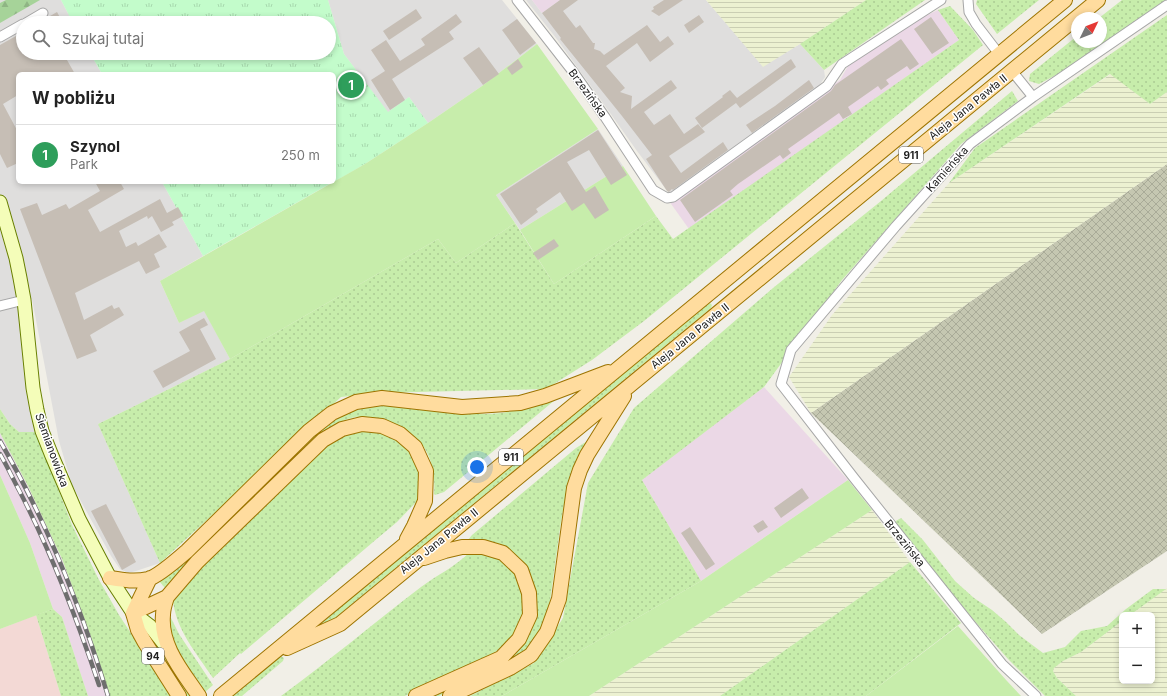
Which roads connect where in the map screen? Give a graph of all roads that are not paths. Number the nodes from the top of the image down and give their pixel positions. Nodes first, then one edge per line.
1 (517, 0) edge
2 (941, 0) edge
3 (968, 0) edge
4 (1065, 0) edge
5 (1098, 0) edge
6 (1167, 5) edge
7 (43, 13) dead end
8 (38, 16) edge
9 (16, 28) edge
10 (0, 37) edge
11 (999, 54) junction
12 (1012, 71) junction
13 (1033, 97) junction
14 (0, 202) edge
15 (24, 300) junction
16 (0, 306) edge
17 (619, 368) junction
18 (632, 383) junction
19 (781, 384) joint
20 (403, 546) junction
21 (416, 560) junction
22 (110, 578) junction
23 (150, 578) junction
24 (167, 597) junction
25 (133, 613) junction
26 (169, 651) junction
27 (271, 655) junction
28 (226, 692) edge
29 (179, 696) edge
30 (199, 696) edge
31 (416, 696) edge
32 (450, 696) edge
33 (1036, 696) edge

1 - 2 street, Brzezińska
3 - 11 street
4 - 11 main road, Aleja Jana Pawła II / 911
5 - 12 main road, Aleja Jana Pawła II / 911
6 - 13 street, Kamieńska
7 - 8 street
9 - 10 street
11 - 17 main road, Aleja Jana Pawła II / 911
12 - 13 street
12 - 18 main road, Aleja Jana Pawła II / 911
13 - 19 street, Kamieńska
14 - 15 main road, Siemianowicka / 94
15 - 16 street
15 - 22 main road, Siemianowicka / 94
17 - 20 main road, Aleja Jana Pawła II / 911
17 - 23 main road
18 - 21 main road, Aleja Jana Pawła II / 911
18 - 32 main road
19 - 33 street, Brzezińska
20 - 24 main road
20 - 27 main road, Aleja Jana Pawła II / 911
21 - 27 main road, Aleja Jana Pawła II / 911
21 - 31 main road
22 - 23 main road
22 - 25 main road, Siemianowicka / 94
23 - 25 main road
24 - 25 main road
24 - 26 main road
25 - 26 main road, Siemianowicka / 94
25 - 29 main road, Siemianowicka / 94
26 - 30 main road, Siemianowicka / 94
27 - 28 main road, Aleja Jana Pawła II / 911

